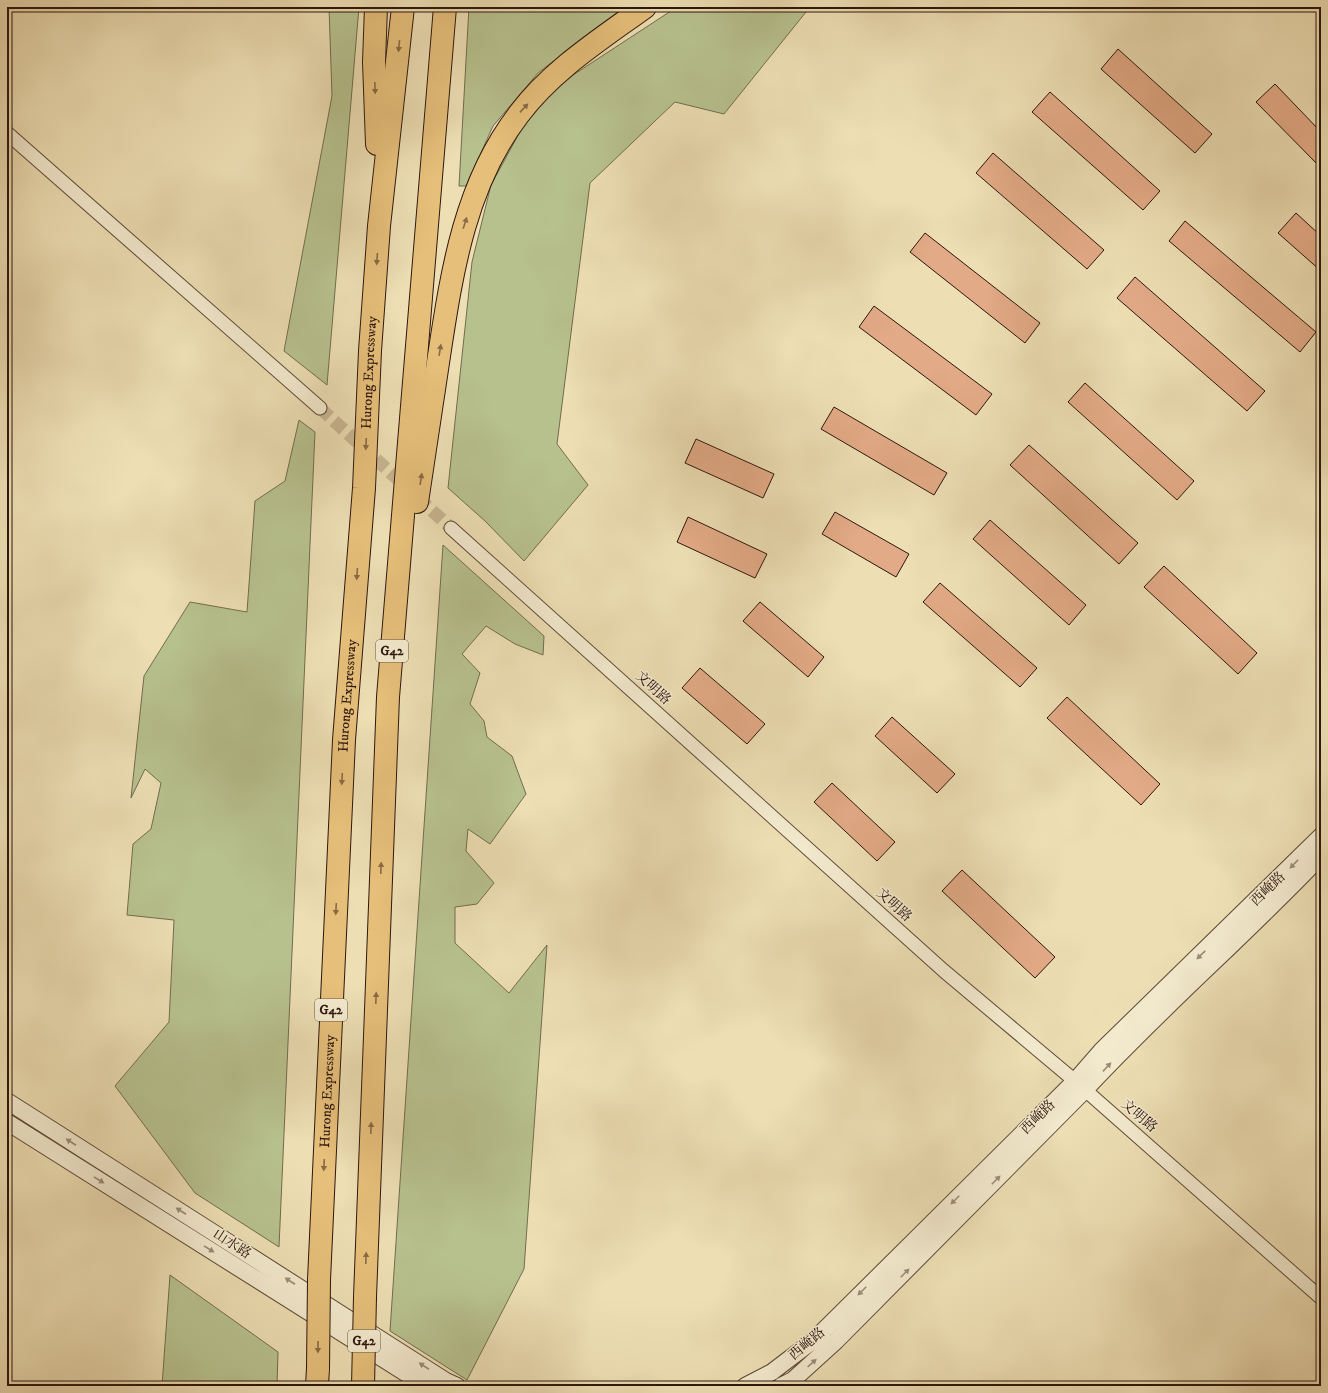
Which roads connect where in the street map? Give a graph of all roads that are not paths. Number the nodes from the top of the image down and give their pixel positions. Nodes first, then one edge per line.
1 (376, 7) edge
2 (403, 7) edge
3 (445, 7) edge
4 (645, 7) edge
5 (7, 133) edge
6 (379, 226) junction
7 (320, 408) tunnel mouth
8 (451, 528) tunnel mouth
9 (388, 697) junction
10 (1321, 836) edge
11 (1321, 856) edge
12 (1080, 1086) junction
13 (7, 1101) edge
14 (7, 1122) edge
15 (1321, 1298) edge
16 (318, 1377) edge
17 (363, 1386) edge
18 (426, 1386) edge
19 (457, 1386) edge
20 (745, 1386) edge
21 (781, 1386) edge

1 -> 6 highway
2 -> 6 highway, Hurong Expressway / G42
3 - 9 highway, G42
9 -> 4 highway
5 - 7 street
6 -> 16 highway, Hurong Expressway / G42, bridge
8 - 12 street, 文明路
17 -> 9 highway, G42, bridge
10 -> 12 street, 西崦路
12 -> 11 street, 西崦路
12 - 15 street, 文明路
12 -> 20 street, 西崦路
21 -> 12 street, 西崦路
19 -> 13 street, 山水路
14 -> 18 street, 山水路

